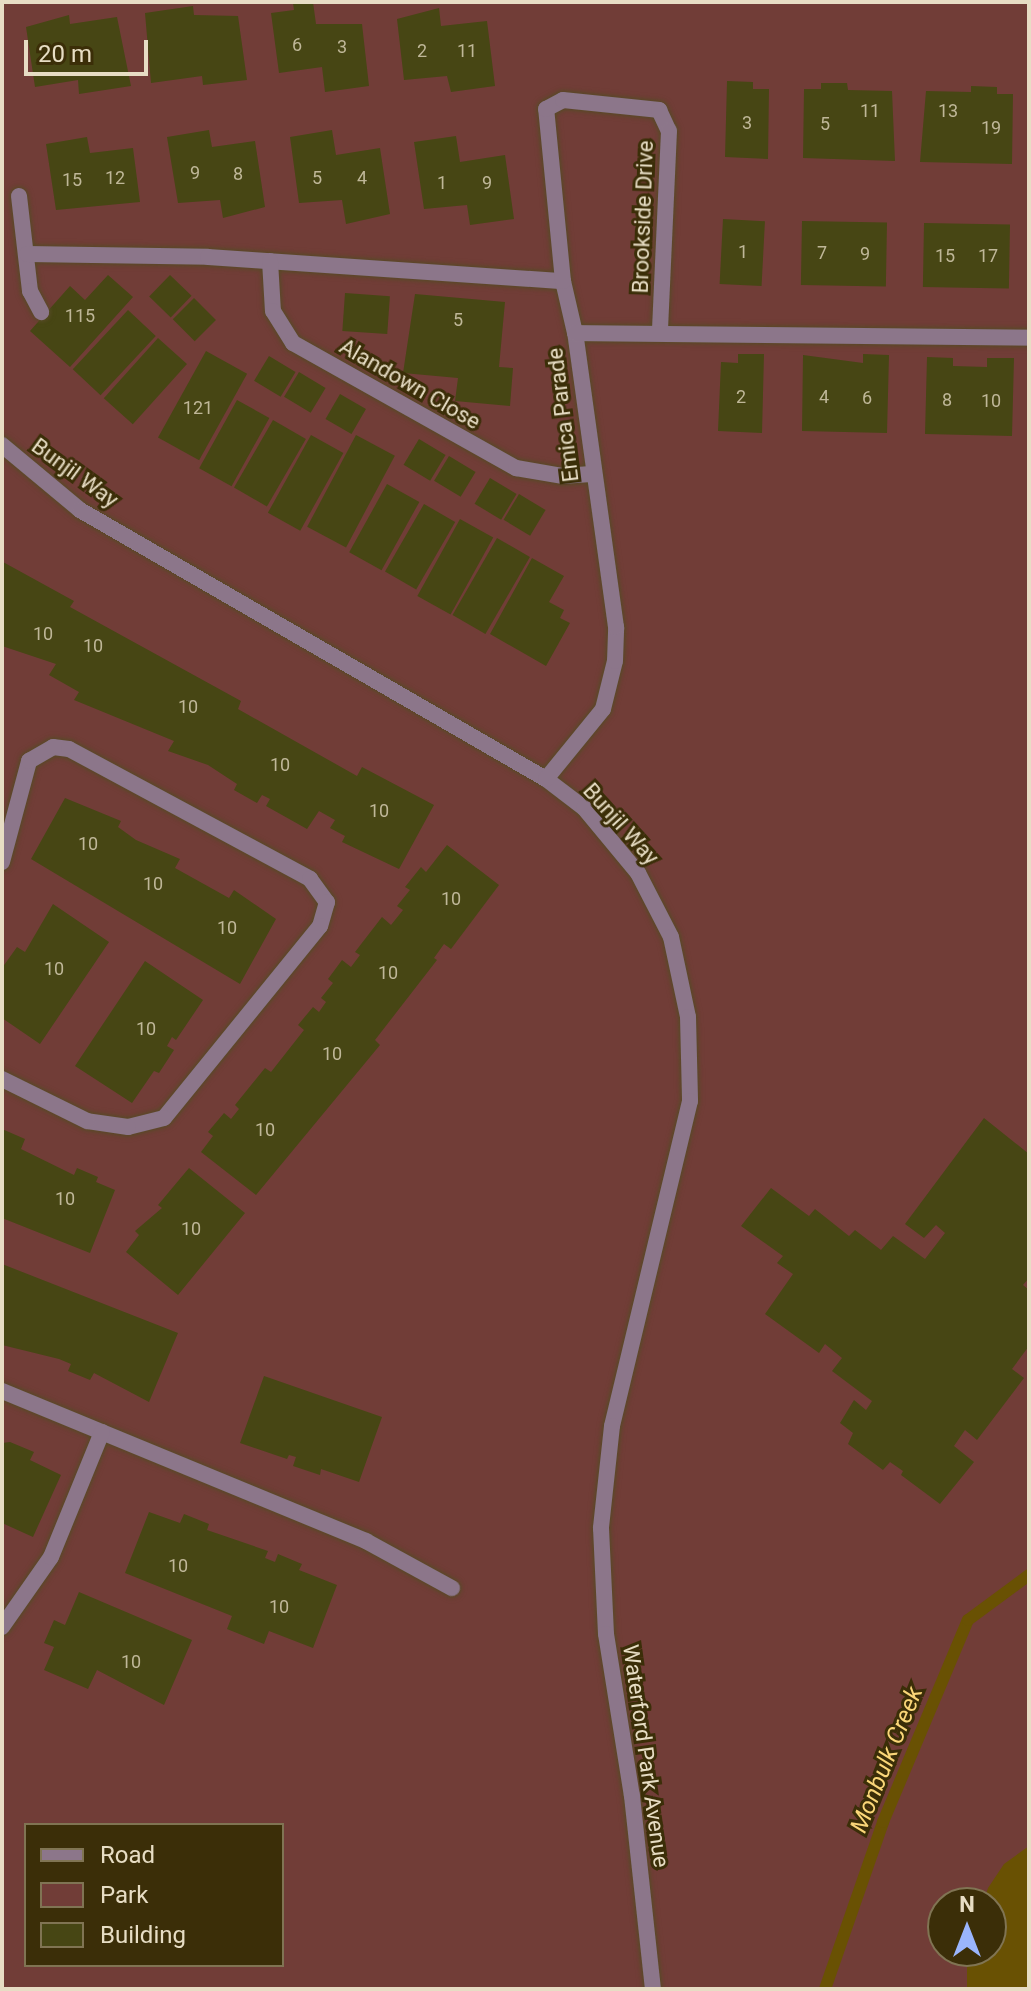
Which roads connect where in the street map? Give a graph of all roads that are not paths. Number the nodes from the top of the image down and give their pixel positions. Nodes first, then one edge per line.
1 (19, 196) dead end
2 (27, 254) junction
3 (270, 261) junction
4 (563, 281) junction
5 (41, 312) dead end
6 (660, 331) junction
7 (575, 333) junction
8 (1029, 338) edge
9 (2, 445) edge
10 (591, 474) junction
11 (546, 779) junction
12 (2, 862) edge
13 (2, 1079) edge
14 (2, 1391) edge
15 (102, 1432) junction
16 (601, 1528) joint
17 (452, 1588) dead end
18 (2, 1627) edge
19 (653, 1989) edge

1 - 2 street
2 - 3 street
2 - 5 street
3 - 4 street
3 - 10 street, Alandown Close
4 - 6 street, Brookside Drive
4 - 7 street
6 - 7 street, Emica Parade
6 - 8 street, Emica Parade
7 - 10 street, Emica Parade
9 - 11 street, Bunjil Way
10 - 11 street, Emica Parade
11 - 16 street, Bunjil Way
12 - 13 street
14 - 15 street
15 - 17 street
15 - 18 street
16 - 19 street, Waterford Park Avenue

